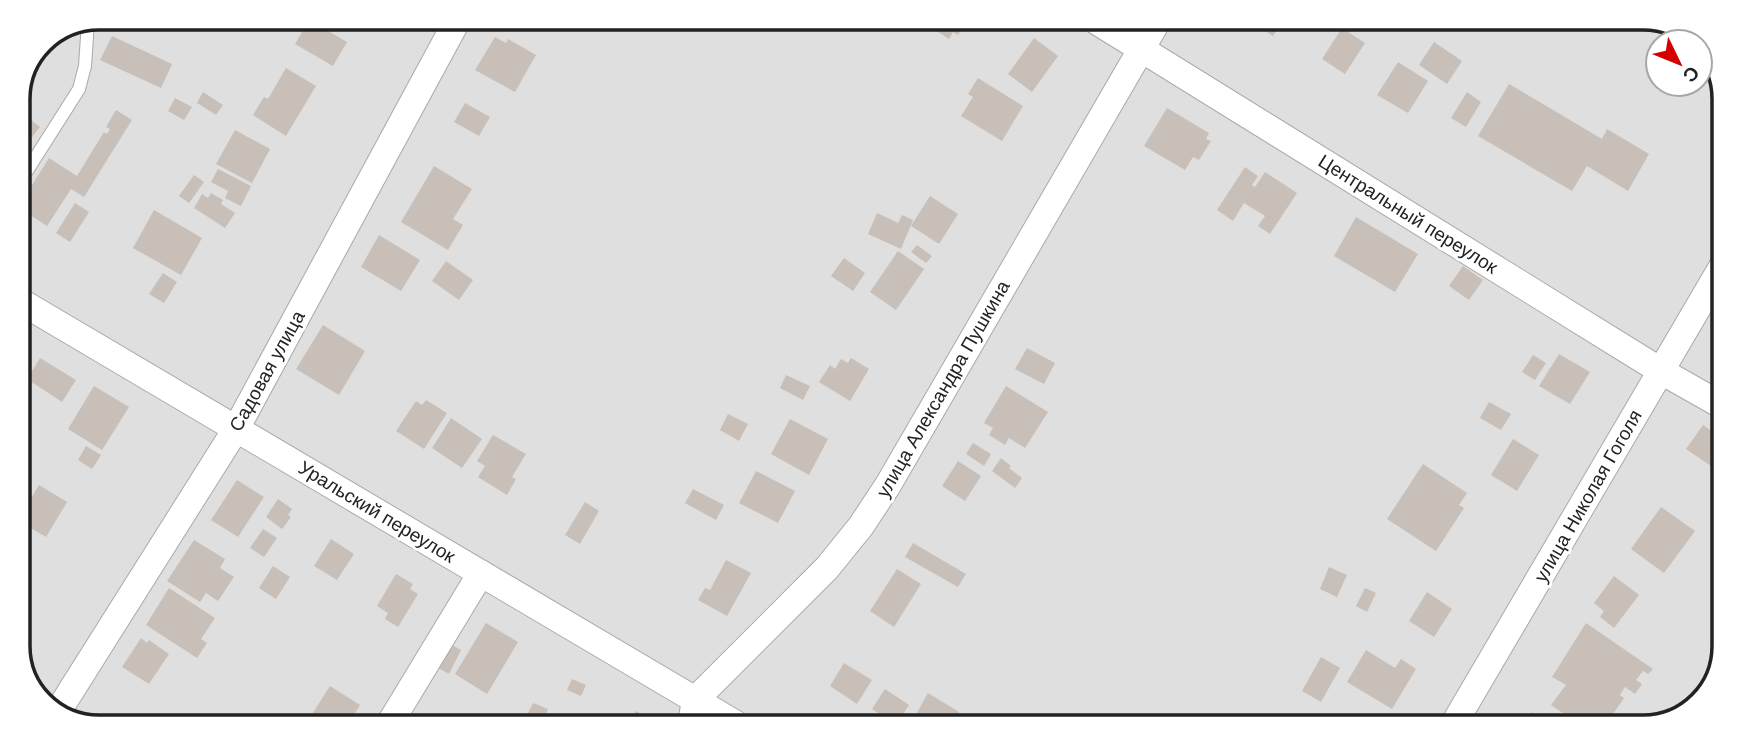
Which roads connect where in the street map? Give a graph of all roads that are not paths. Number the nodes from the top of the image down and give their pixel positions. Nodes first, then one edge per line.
1 (452, 30) edge
2 (1111, 30) edge
3 (1153, 30) edge
4 (86, 31) edge
5 (1142, 49) junction
6 (30, 166) edge
7 (1712, 284) edge
8 (30, 307) edge
9 (1661, 371) junction
10 (1712, 400) edge
11 (236, 429) junction
12 (481, 573) junction
13 (62, 705) edge
14 (693, 712) edge
15 (395, 715) edge
16 (1459, 715) edge

1 - 11 street, Садовая улица
2 - 5 street, Центральный переулок
3 - 5 street, улица Александра Пушкина
4 - 6 lane
5 - 9 street, Центральный переулок
5 - 14 street, улица Александра Пушкина
7 - 9 street, улица Николая Гоголя
8 - 11 street, Уральский переулок
9 - 10 street, Центральный переулок
9 - 16 street, улица Николая Гоголя
11 - 12 street, Уральский переулок
11 - 13 street, Садовая улица
12 - 14 street, Уральский переулок
12 - 15 street

